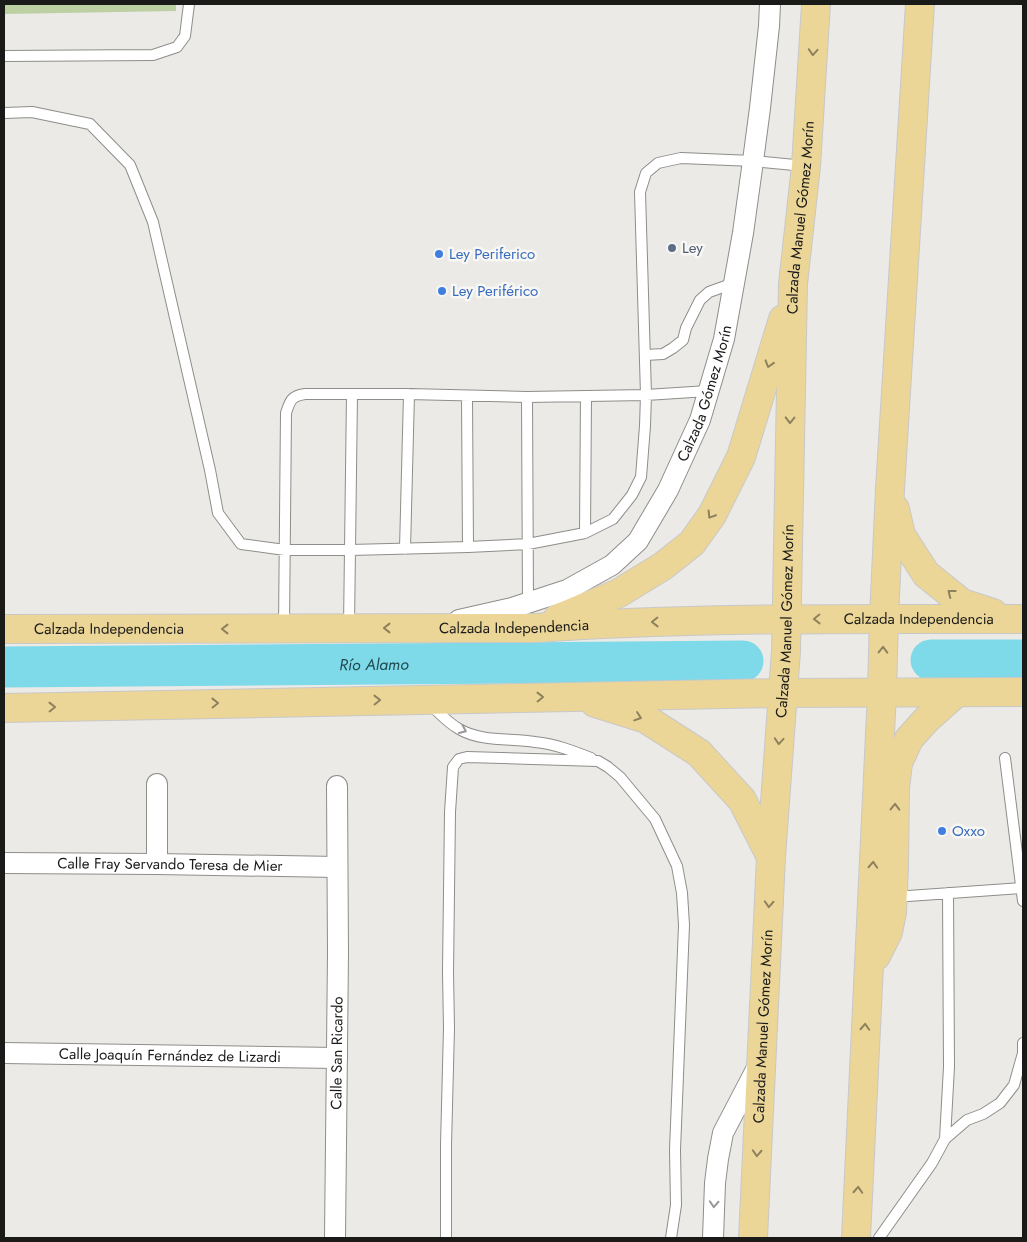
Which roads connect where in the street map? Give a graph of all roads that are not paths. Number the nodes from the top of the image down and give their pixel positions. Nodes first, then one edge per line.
1 (188, 4) edge
2 (770, 4) edge
3 (816, 4) edge
4 (920, 4) edge
5 (4, 56) edge
6 (4, 113) edge
7 (753, 161) junction
8 (806, 166) junction
9 (734, 283) junction
10 (793, 284) junction
11 (644, 355) junction
12 (708, 391) junction
13 (352, 394) junction
14 (409, 394) junction
15 (646, 395) junction
16 (468, 396) junction
17 (586, 396) junction
18 (527, 397) junction
19 (890, 489) junction
20 (585, 533) junction
21 (528, 544) junction
22 (468, 547) junction
23 (405, 549) junction
24 (285, 550) junction
25 (350, 550) junction
26 (532, 615) junction
27 (884, 618) junction
28 (786, 619) junction
29 (1017, 619) edge
30 (284, 628) junction
31 (349, 628) junction
32 (4, 630) edge
33 (882, 692) junction
34 (1023, 692) edge
35 (782, 693) junction
36 (956, 693) junction
37 (575, 696) junction
38 (426, 699) junction
39 (4, 708) edge
40 (1005, 758) dead end
41 (598, 761) junction
42 (157, 784) dead end
43 (337, 786) dead end
44 (771, 857) junction
45 (4, 863) edge
46 (157, 864) junction
47 (337, 867) junction
48 (1022, 888) edge
49 (948, 893) junction
50 (892, 897) junction
51 (1023, 901) edge
52 (868, 974) junction
53 (1023, 1043) edge
54 (4, 1053) edge
55 (1023, 1053) edge
56 (337, 1058) junction
57 (761, 1060) junction
58 (945, 1139) junction
59 (335, 1238) edge
60 (446, 1238) edge
61 (671, 1238) edge
62 (713, 1238) edge
63 (753, 1238) edge
64 (856, 1238) edge
65 (879, 1238) edge

1 - 5 lane
2 - 7 street, Calzada Gómez Morín
3 -> 8 main road, Calzada Manuel Gómez Morín
4 - 19 main road
6 - 24 lane
7 - 8 lane
7 - 9 street, Calzada Gómez Morín
7 - 11 lane
8 - 10 main road, Calzada Manuel Gómez Morín
9 - 11 lane
9 - 12 street, Calzada Gómez Morín
10 -> 26 main road
10 -> 28 main road, Calzada Manuel Gómez Morín
11 - 15 lane
12 - 15 lane
12 - 26 street, Calzada Gómez Morín
13 - 14 lane
13 - 24 lane
13 - 25 lane
14 - 16 lane
14 - 23 lane
15 - 17 lane
15 - 20 lane
16 - 18 lane
16 - 22 lane
17 - 18 lane
17 - 20 lane
18 - 21 lane
19 - 27 main road
29 -> 19 main road
20 - 21 lane
21 - 22 lane
21 - 26 lane
22 - 23 lane
23 - 25 lane
24 - 25 lane
24 - 30 lane
25 - 31 lane
28 -> 26 main road, Calzada Independencia
26 -> 31 main road, Calzada Independencia
27 -> 28 main road, Calzada Independencia
27 - 29 main road, Calzada Independencia
33 -> 27 main road
28 - 35 main road, Calzada Manuel Gómez Morín
30 - 31 main road, Calzada Independencia
30 -> 32 main road, Calzada Independencia
33 - 35 main road
33 - 36 main road
52 -> 33 main road
34 - 36 main road
35 - 37 main road
35 -> 44 main road, Calzada Manuel Gómez Morín
50 -> 36 main road
38 -> 37 main road
37 -> 44 main road
39 -> 38 main road
38 -> 41 lane
40 - 48 lane
41 - 60 lane
41 - 61 lane
42 - 46 street
43 - 47 street, Calle San Ricardo
44 -> 57 main road, Calzada Manuel Gómez Morín
45 - 46 street, Calle Fray Servando Teresa de Mier
46 - 47 street, Calle Fray Servando Teresa de Mier
47 - 56 street, Calle San Ricardo
48 - 49 lane
48 - 51 lane
49 - 50 lane
49 - 58 lane
50 - 52 main road
64 -> 52 main road
53 - 55 lane
54 - 56 street, Calle Joaquín Fernández de Lizardi
55 - 58 lane
56 - 59 street, Calle San Ricardo
57 -> 62 street
57 -> 63 main road, Calzada Manuel Gómez Morín
58 - 65 lane

